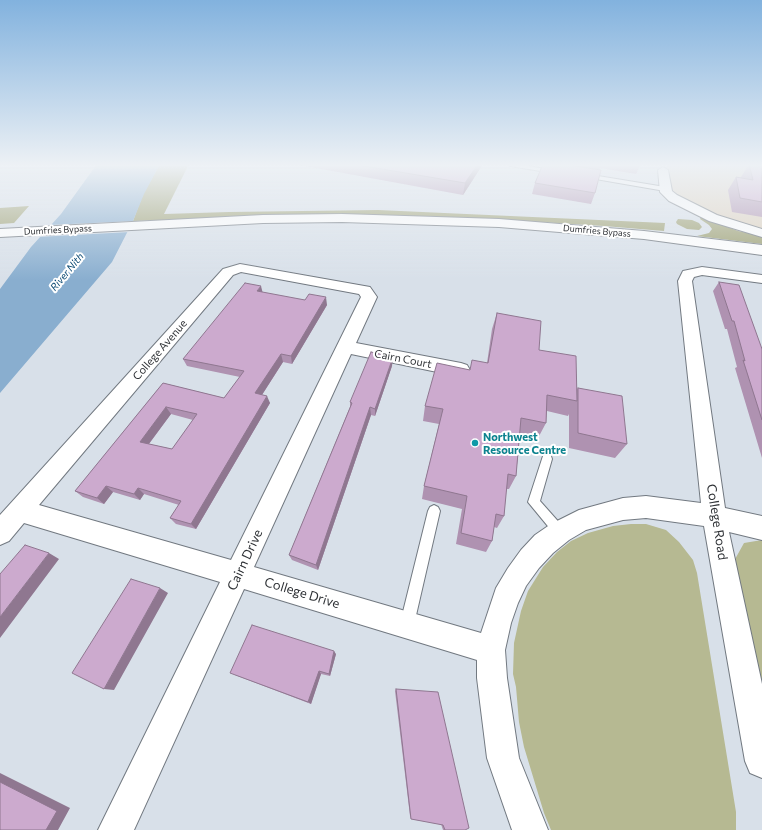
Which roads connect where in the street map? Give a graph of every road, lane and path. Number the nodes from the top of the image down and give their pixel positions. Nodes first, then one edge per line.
1 (681, 203) edge
2 (0, 233) edge
3 (762, 233) edge
4 (762, 250) edge
5 (762, 279) edge
6 (365, 290) joint
7 (345, 347) junction
8 (461, 370) edge
9 (547, 459) dead end
10 (19, 510) junction
11 (434, 511) dead end
12 (714, 517) junction
13 (762, 528) edge
14 (560, 532) junction
15 (0, 533) edge
16 (239, 574) junction
17 (406, 625) junction
18 (491, 650) junction
19 (762, 761) edge
20 (116, 830) edge
21 (530, 830) edge

1 - 3 street
2 - 4 highway, Dumfries Bypass
5 - 12 street, College Road
6 - 7 street, Cairn Drive
6 - 10 street, College Avenue
7 - 8 street, Cairn Court
7 - 16 street, Cairn Drive
9 - 14 lane
10 - 15 street, College Avenue
10 - 16 street, College Drive
11 - 17 lane
12 - 13 street
12 - 14 street
12 - 19 street, College Road
14 - 18 street
16 - 17 street, College Drive
16 - 20 street, Cairn Drive
17 - 18 street, College Drive
18 - 21 street

